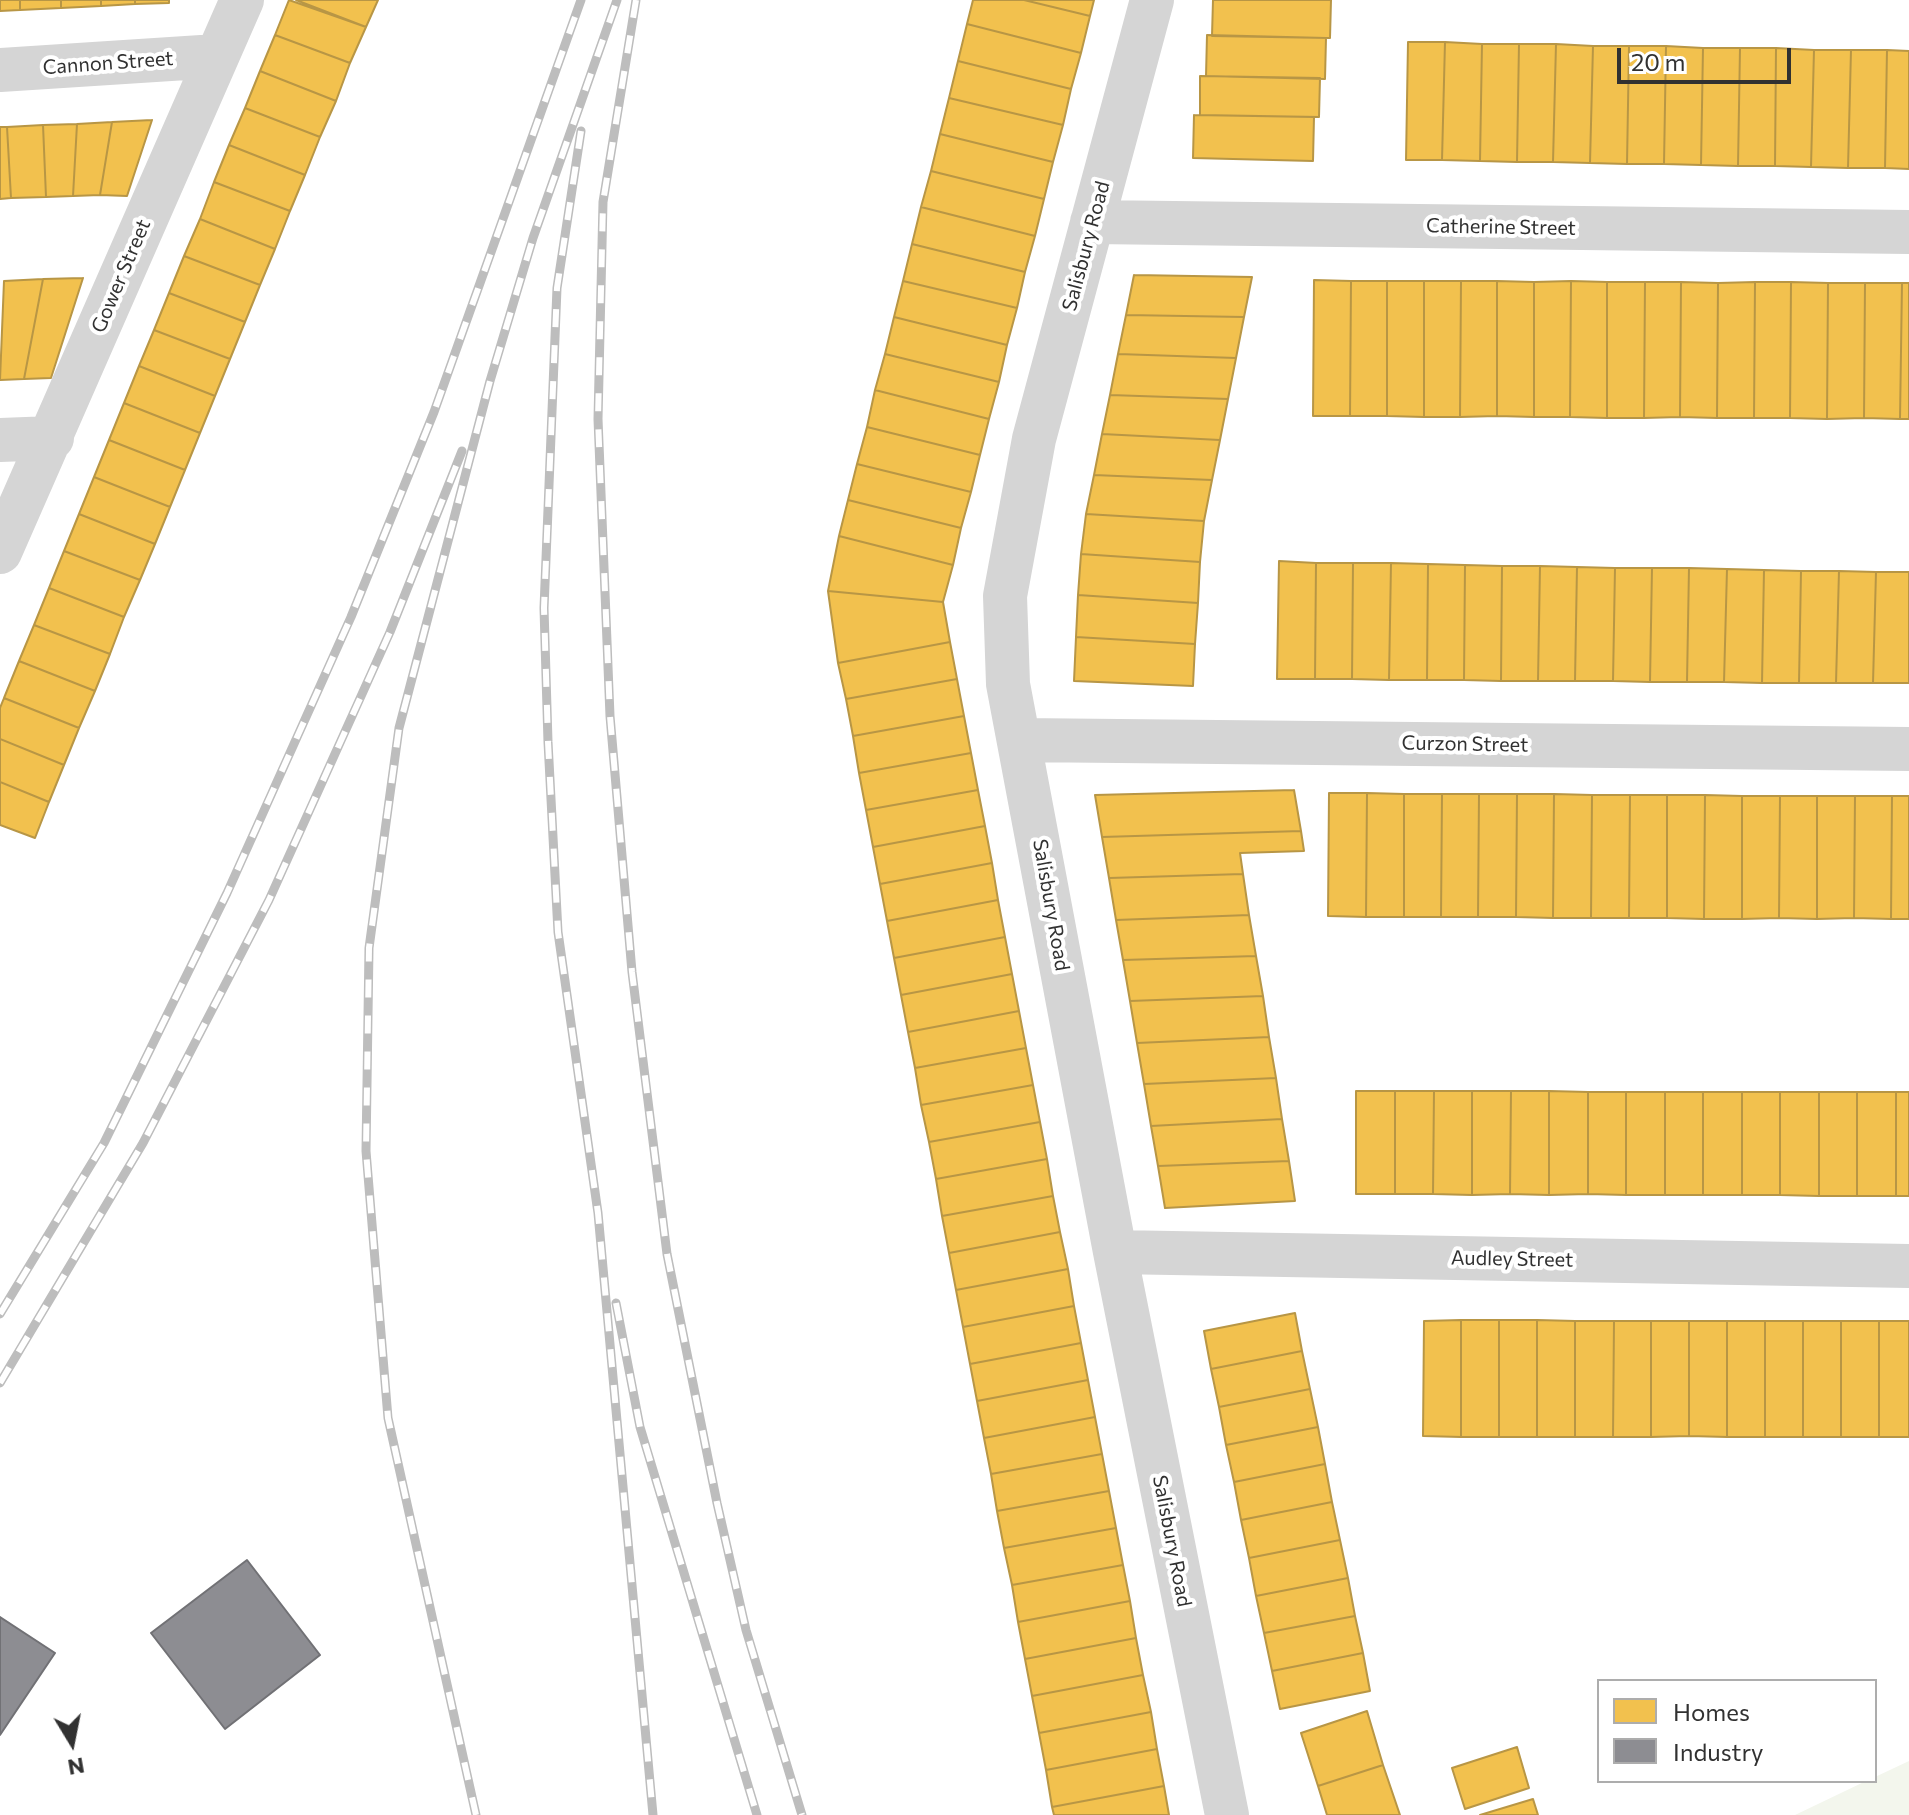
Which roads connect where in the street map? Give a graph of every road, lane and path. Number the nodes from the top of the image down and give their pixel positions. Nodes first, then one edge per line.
1 (242, 0) edge
2 (1152, 0) edge
3 (217, 56) junction
4 (0, 70) edge
5 (1092, 222) junction
6 (1909, 232) edge
7 (52, 438) junction
8 (0, 440) edge
9 (0, 552) edge
10 (1020, 740) junction
11 (1909, 749) edge
12 (1115, 1252) junction
13 (1909, 1266) edge
14 (1227, 1815) edge

1 - 3 street, Gower Street
2 - 5 street, Salisbury Road
3 - 4 street, Cannon Street
3 - 7 street, Gower Street
5 - 6 street, Catherine Street
5 - 10 street, Salisbury Road
7 - 8 street
7 - 9 street, Gower Street
10 - 11 street, Curzon Street
10 - 12 street, Salisbury Road
12 - 13 street, Audley Street
12 - 14 street, Salisbury Road

